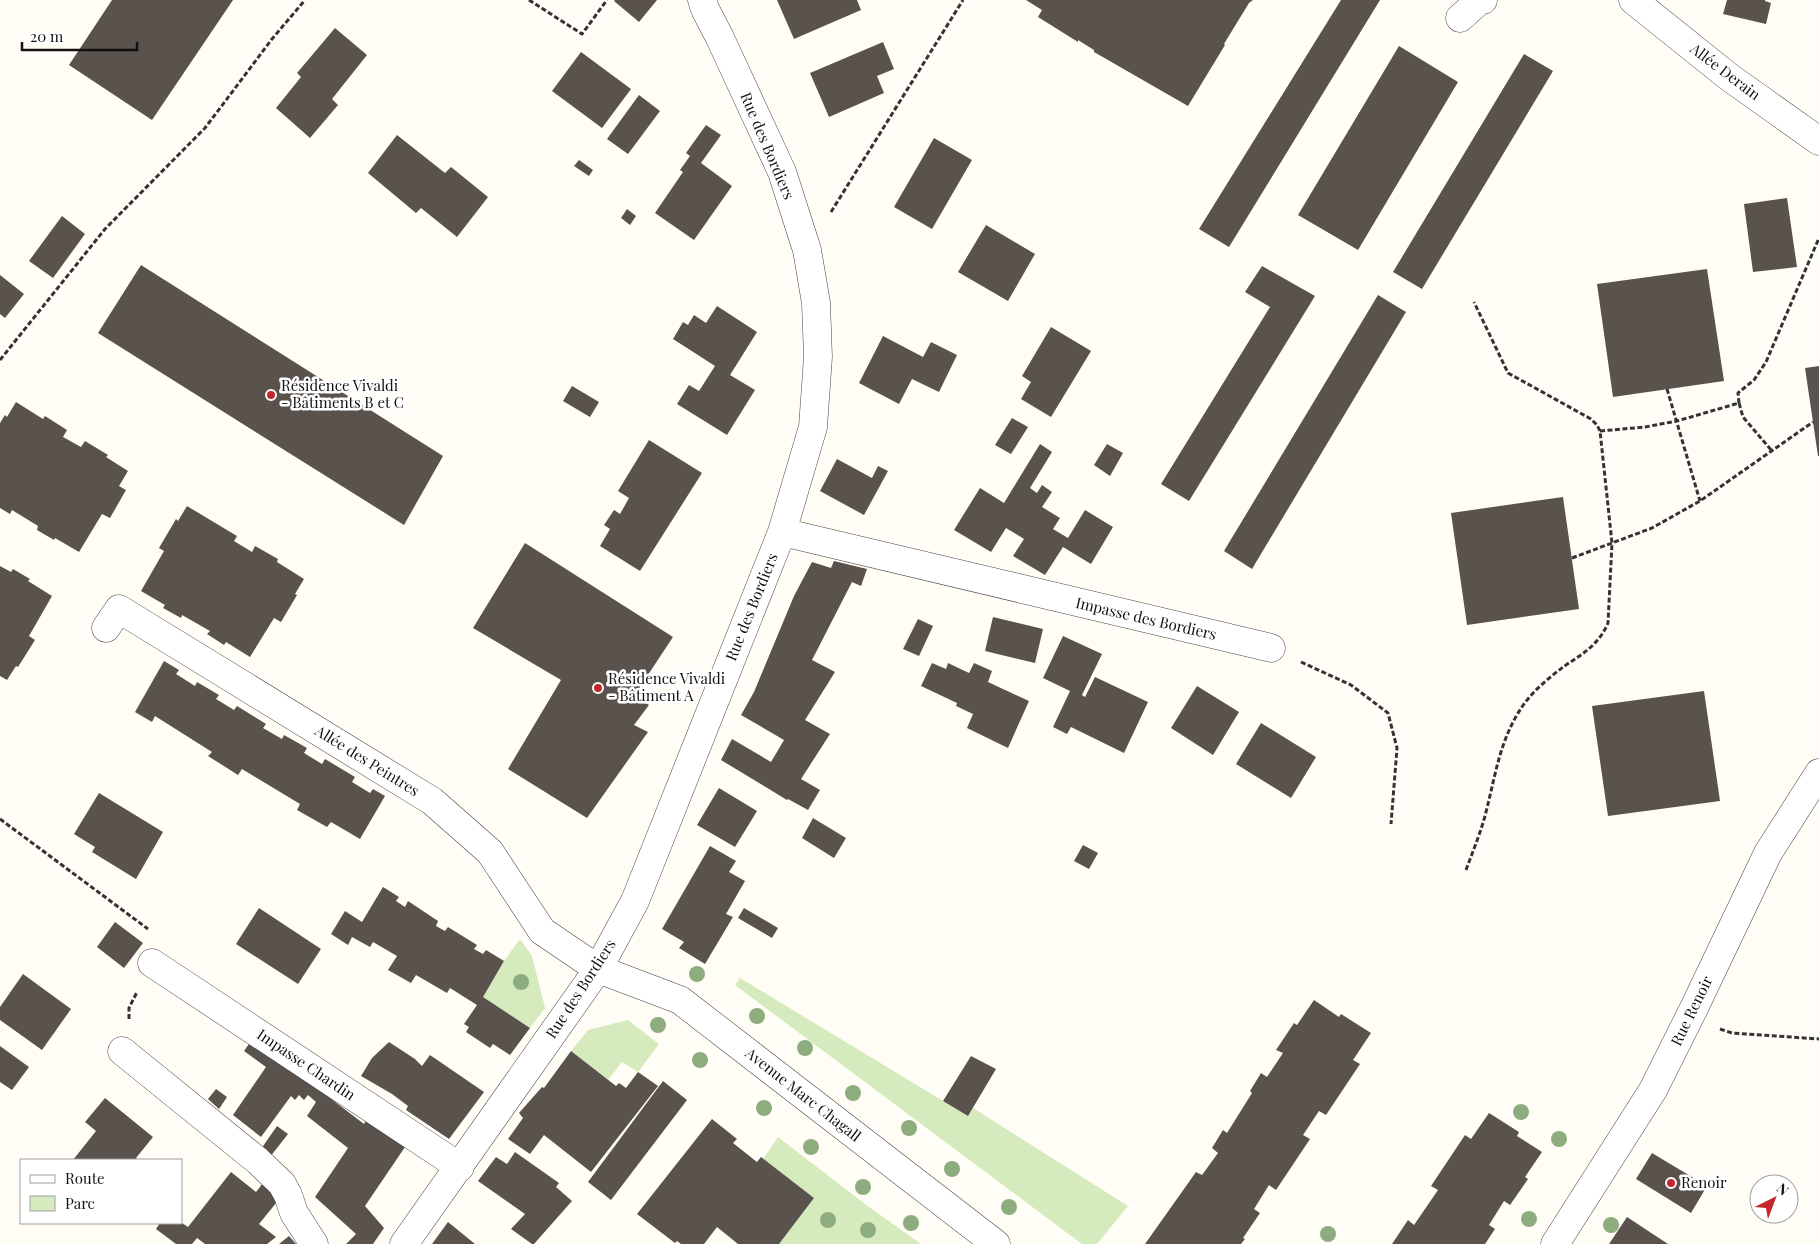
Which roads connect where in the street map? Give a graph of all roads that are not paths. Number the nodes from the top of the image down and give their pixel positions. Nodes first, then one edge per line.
1 (702, 0) edge
2 (1483, 0) edge
3 (1633, 0) edge
4 (1460, 18) dead end
5 (1819, 141) edge
6 (782, 532) junction
7 (106, 628) dead end
8 (1271, 648) road end
9 (1819, 773) edge
10 (152, 963) road end
11 (598, 969) junction
12 (122, 1051) road end
13 (460, 1167) junction
14 (314, 1244) edge
15 (404, 1244) edge
16 (996, 1244) edge
17 (1555, 1244) edge

1 - 6 street, Rue des Bordiers
2 - 4 street
3 - 5 street, Allée Derain
6 - 8 street, Impasse des Bordiers
6 - 11 street, Rue des Bordiers
7 - 11 street, Allée des Peintres
9 - 17 street, Rue Renoir
10 - 13 street, Impasse Chardin
11 - 13 street, Rue des Bordiers
11 - 16 street, Avenue Marc Chagall
12 - 14 street
13 - 15 street, Rue des Bordiers

